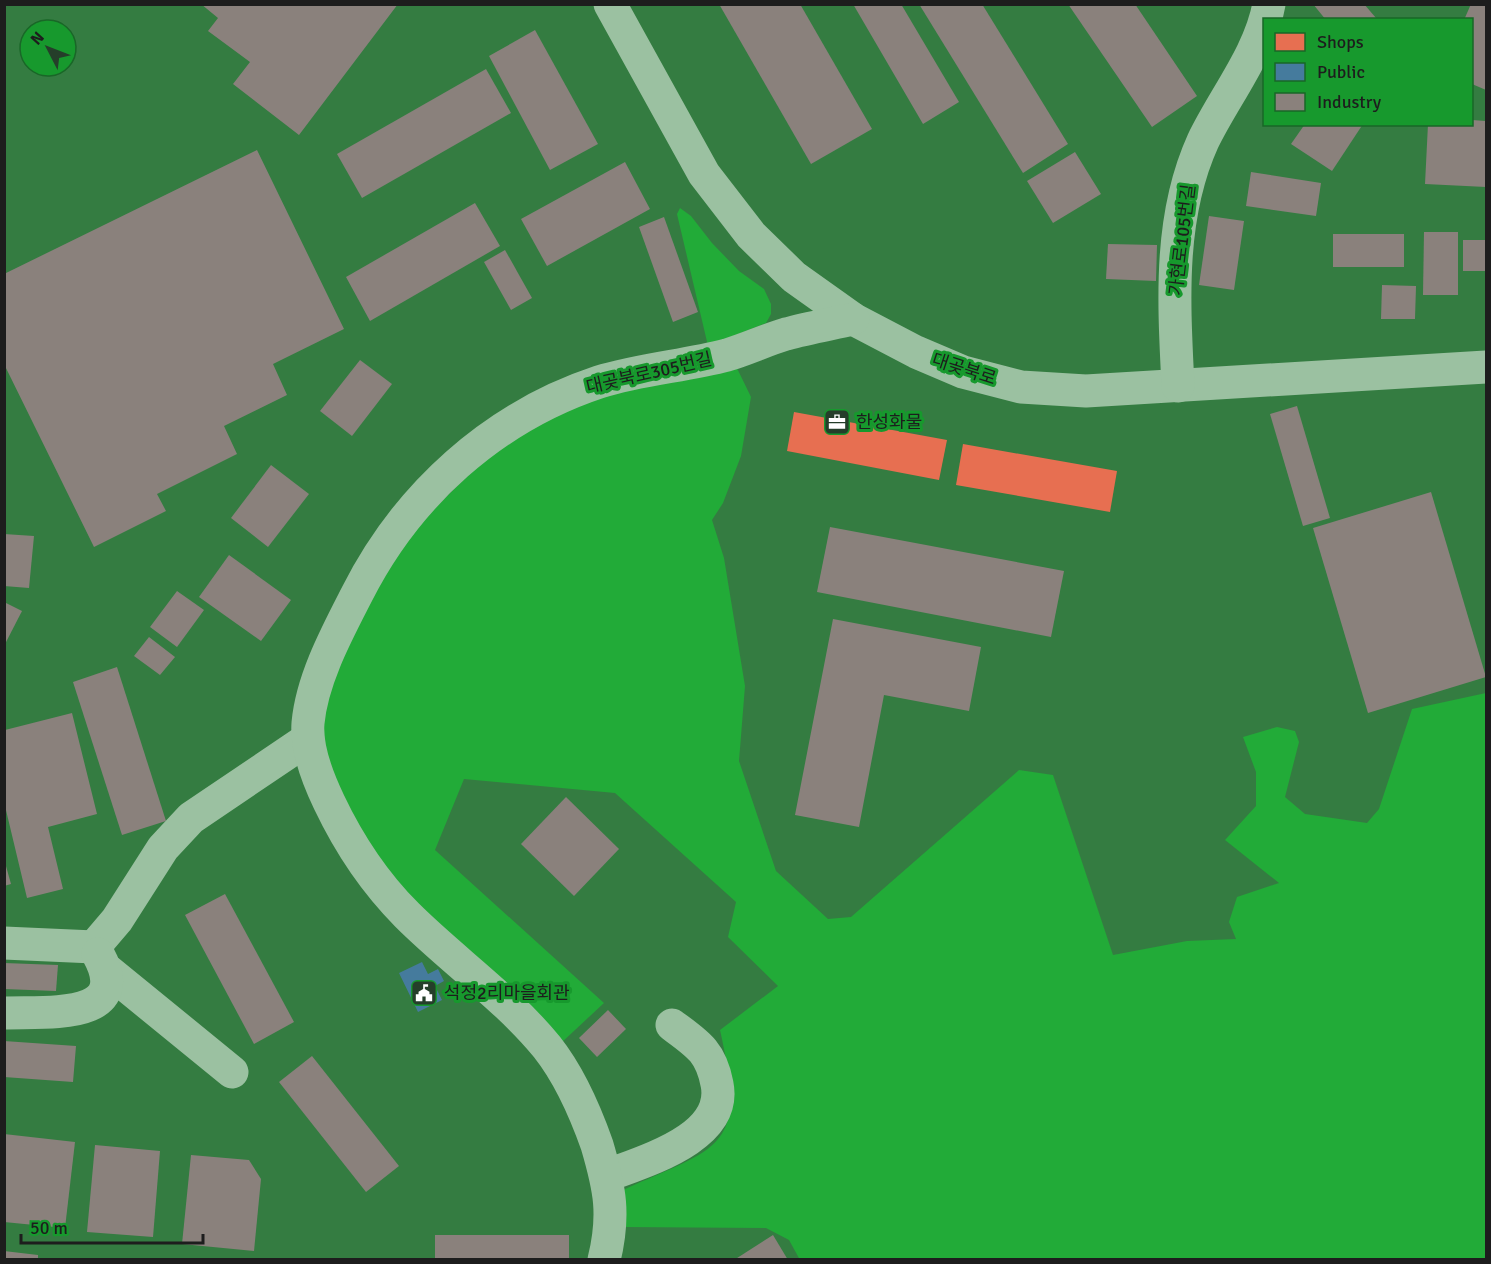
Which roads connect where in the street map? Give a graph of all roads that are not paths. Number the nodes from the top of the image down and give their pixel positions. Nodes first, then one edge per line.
1 (616, 10) edge
2 (1263, 20) edge
3 (853, 319) junction
4 (1486, 367) edge
5 (1178, 386) junction
6 (308, 739) junction
7 (4, 943) edge
8 (101, 958) junction
9 (4, 1012) edge
10 (672, 1025) dead end
11 (232, 1072) dead end
12 (606, 1176) junction
13 (604, 1260) edge

1 - 3 street, 대곶북로
2 - 5 street, 가현로105번길
3 - 5 street, 대곶북로
3 - 6 street, 대곶북로305번길
4 - 5 street, 대곶북로
6 - 8 street
6 - 12 street, 대곶북로305번길
7 - 8 street
8 - 9 street
8 - 11 street
10 - 12 street
12 - 13 street, 대곶북로305번길

